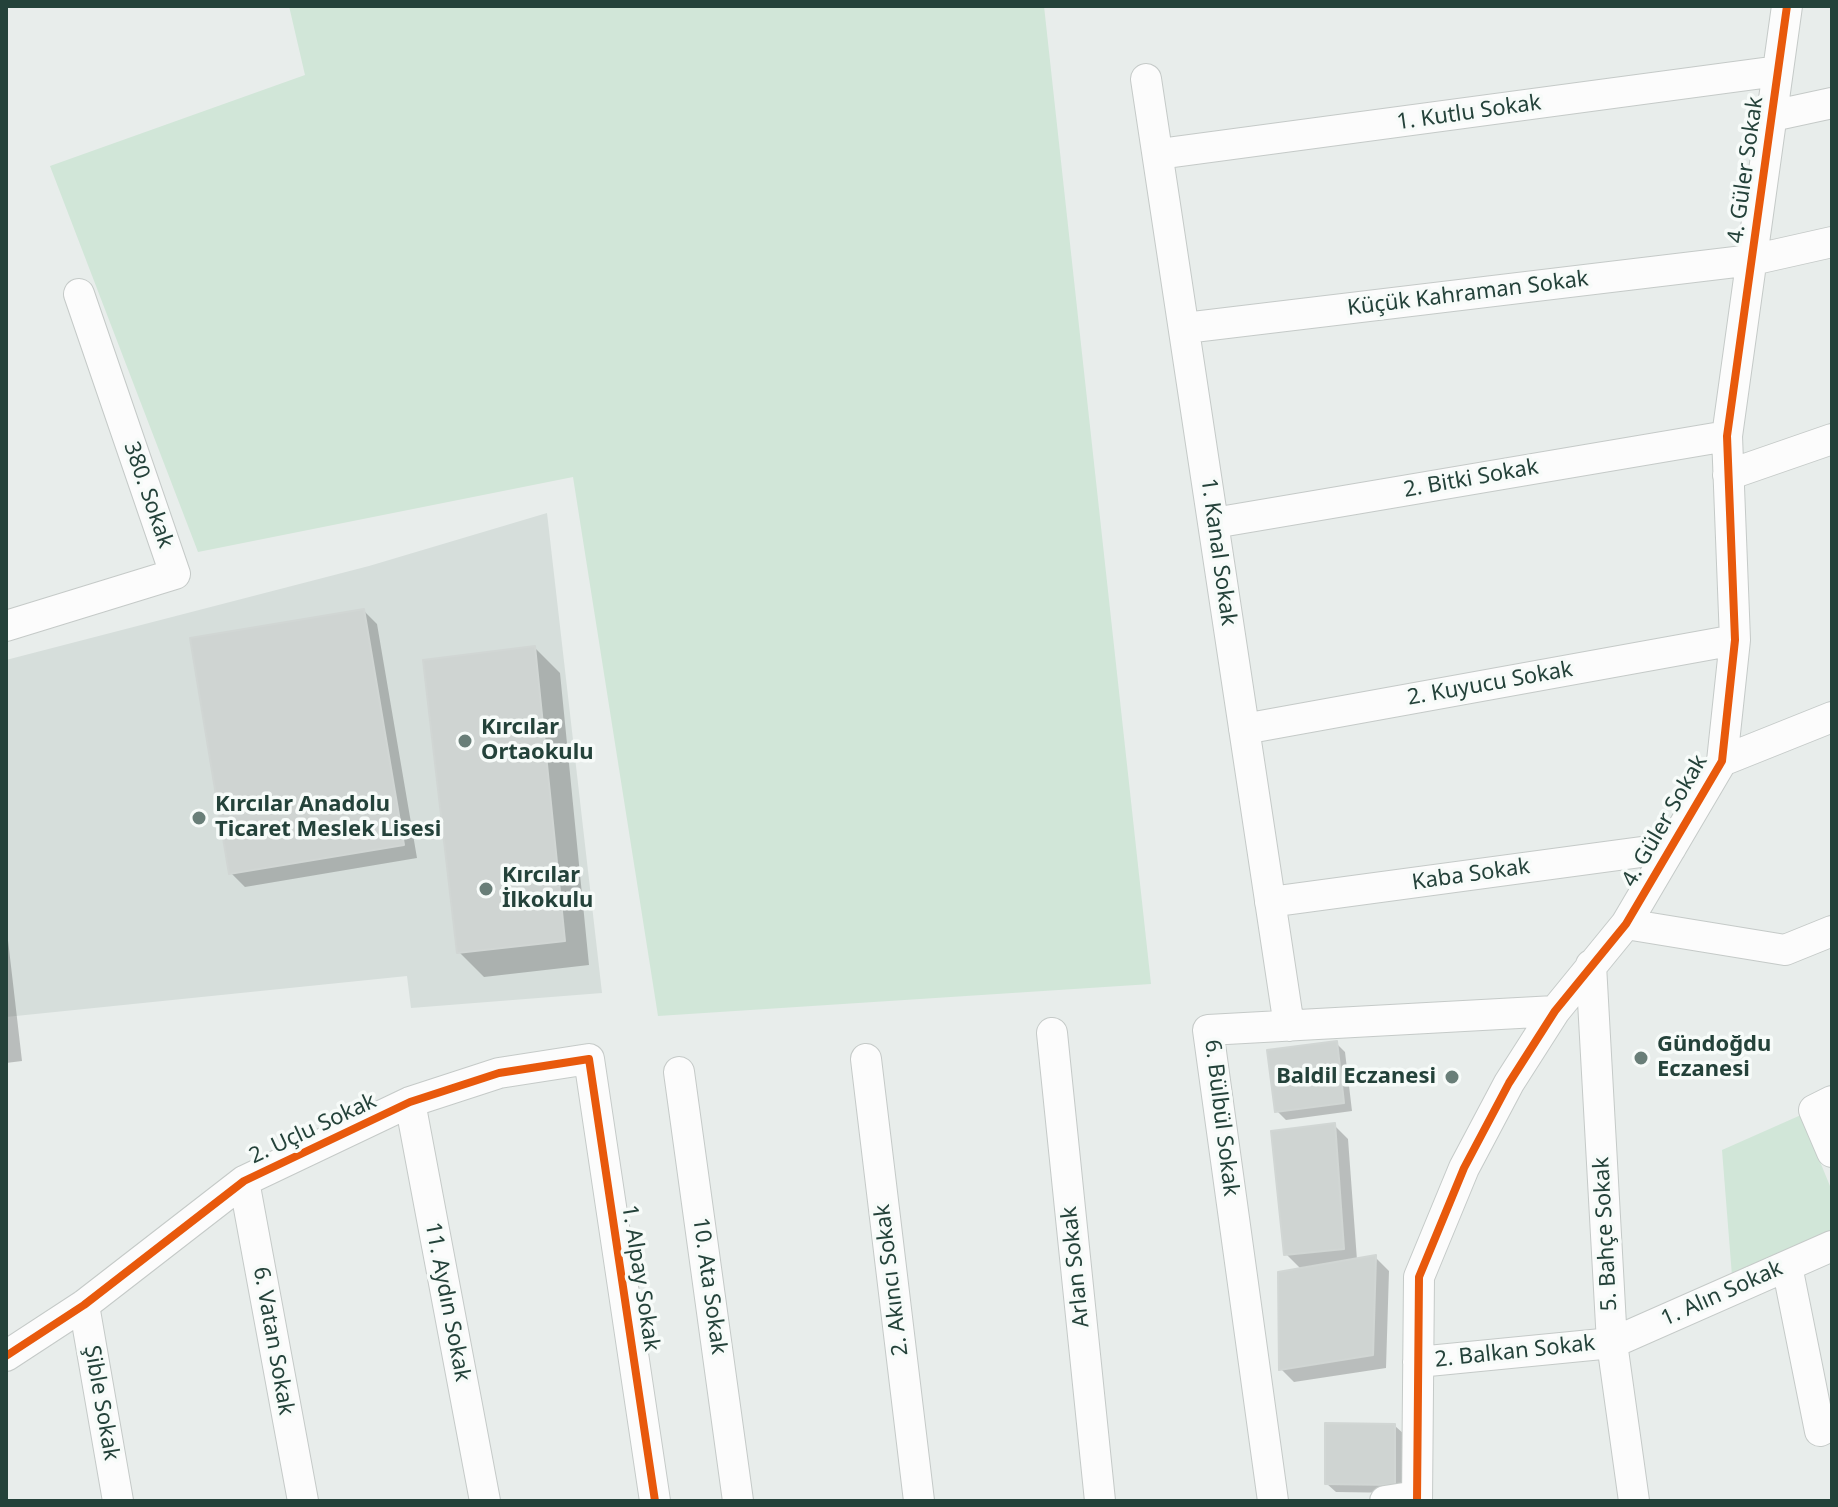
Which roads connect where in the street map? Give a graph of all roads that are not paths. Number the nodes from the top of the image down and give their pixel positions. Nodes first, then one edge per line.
1 (1787, 6) edge
2 (1778, 71) junction
3 (1146, 79) dead end
4 (1832, 103) edge
5 (1772, 116) junction
6 (1159, 154) junction
7 (1832, 242) edge
8 (1752, 260) junction
9 (79, 294) dead end
10 (1185, 328) junction
11 (1727, 436) junction
12 (1832, 439) edge
13 (1728, 475) junction
14 (1214, 523) junction
15 (6, 626) edge
16 (1735, 640) junction
17 (1832, 717) edge
18 (1244, 729) junction
19 (1722, 761) junction
20 (1671, 848) junction
21 (1270, 902) junction
22 (1626, 924) junction
23 (1832, 931) edge
24 (1591, 965) junction
25 (1555, 1011) junction
26 (1289, 1026) junction
27 (1052, 1033) dead end
28 (589, 1059) joint
29 (866, 1059) dead end
30 (679, 1072) dead end
31 (1832, 1101) edge
32 (410, 1102) junction
33 (1832, 1152) edge
34 (244, 1181) junction
35 (1832, 1246) edge
36 (1787, 1266) junction
37 (84, 1305) junction
38 (1612, 1343) junction
39 (6, 1356) edge
40 (1418, 1362) junction
41 (1832, 1425) edge
42 (1417, 1498) edge
43 (118, 1501) edge
44 (303, 1501) edge
45 (485, 1501) edge
46 (655, 1501) edge
47 (738, 1501) edge
48 (919, 1501) edge
49 (1100, 1501) edge
50 (1273, 1501) edge
51 (1385, 1501) edge
52 (1634, 1501) edge

1 - 2 street, 4. Güler Sokak
2 - 5 street, 4. Güler Sokak
2 - 6 street, 1. Kutlu Sokak
3 - 6 street, 1. Kanal Sokak
4 - 5 street
5 - 8 street, 4. Güler Sokak
6 - 10 street, 1. Kanal Sokak
7 - 8 street, Küçük Kahraman Sokak
8 - 10 street, Küçük Kahraman Sokak
8 - 11 street, 4. Güler Sokak
9 - 15 street, 380. Sokak
10 - 14 street, 1. Kanal Sokak
11 - 13 street, 4. Güler Sokak
11 - 14 street, 2. Bitki Sokak
12 - 13 street
13 - 16 street, 4. Güler Sokak
14 - 18 street, 1. Kanal Sokak
16 - 18 street, 2. Kuyucu Sokak
16 - 19 street, 4. Güler Sokak
17 - 19 street
18 - 21 street, 1. Kanal Sokak
19 - 20 street, 4. Güler Sokak
20 - 21 street, Kaba Sokak
20 - 22 street, 4. Güler Sokak
21 - 26 street, 1. Kanal Sokak
22 - 23 street
22 - 24 street, 4. Güler Sokak
24 - 25 street, 4. Güler Sokak
24 - 38 street, 5. Bahçe Sokak
25 - 26 street, 6. Bülbül Sokak
25 - 40 street, 4. Güler Sokak
26 - 50 street, 6. Bülbül Sokak
27 - 49 street, Arlan Sokak
28 - 32 street, 2. Uçlu Sokak
28 - 46 street, 1. Alpay Sokak
29 - 48 street, 2. Akıncı Sokak
30 - 47 street, 10. Ata Sokak
31 - 33 street
32 - 34 street, 2. Uçlu Sokak
32 - 45 street, 11. Aydın Sokak
34 - 37 street, 2. Uçlu Sokak
34 - 44 street, 6. Vatan Sokak
35 - 36 street, 1. Alın Sokak
36 - 38 street, 1. Alın Sokak
36 - 41 street
37 - 39 street, 2. Uçlu Sokak
37 - 43 street, Şible Sokak
38 - 40 street, 2. Balkan Sokak
38 - 52 street, 5. Bahçe Sokak
40 - 42 street, 4. Güler Sokak
42 - 51 street

